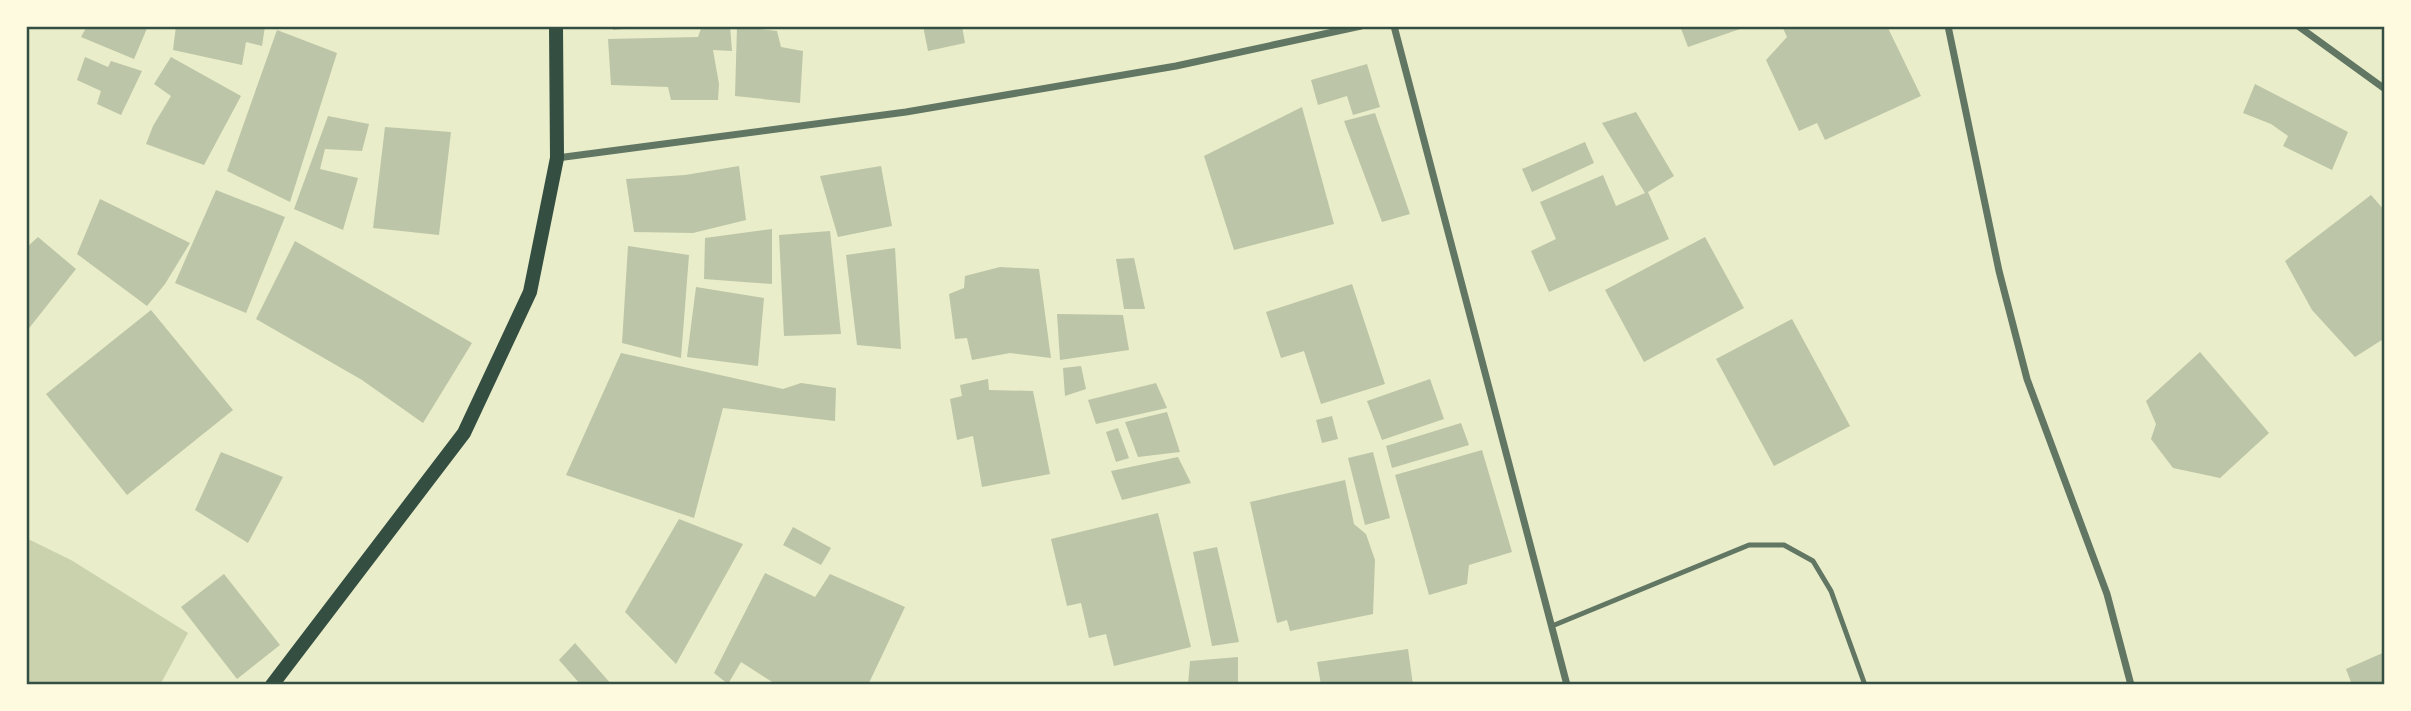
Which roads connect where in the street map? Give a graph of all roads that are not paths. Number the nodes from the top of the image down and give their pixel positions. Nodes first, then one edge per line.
1 (556, 26) edge
2 (1361, 26) edge
3 (1394, 26) edge
4 (1948, 26) edge
5 (2298, 26) edge
6 (2385, 89) edge
7 (557, 158) junction
8 (1552, 626) junction
9 (272, 685) edge
10 (1567, 685) edge
11 (1865, 685) edge
12 (2132, 685) edge

1 - 7 main road
2 - 7 street
3 - 8 street
4 - 12 street
5 - 6 street
7 - 9 main road
8 - 10 street
8 - 11 lane

